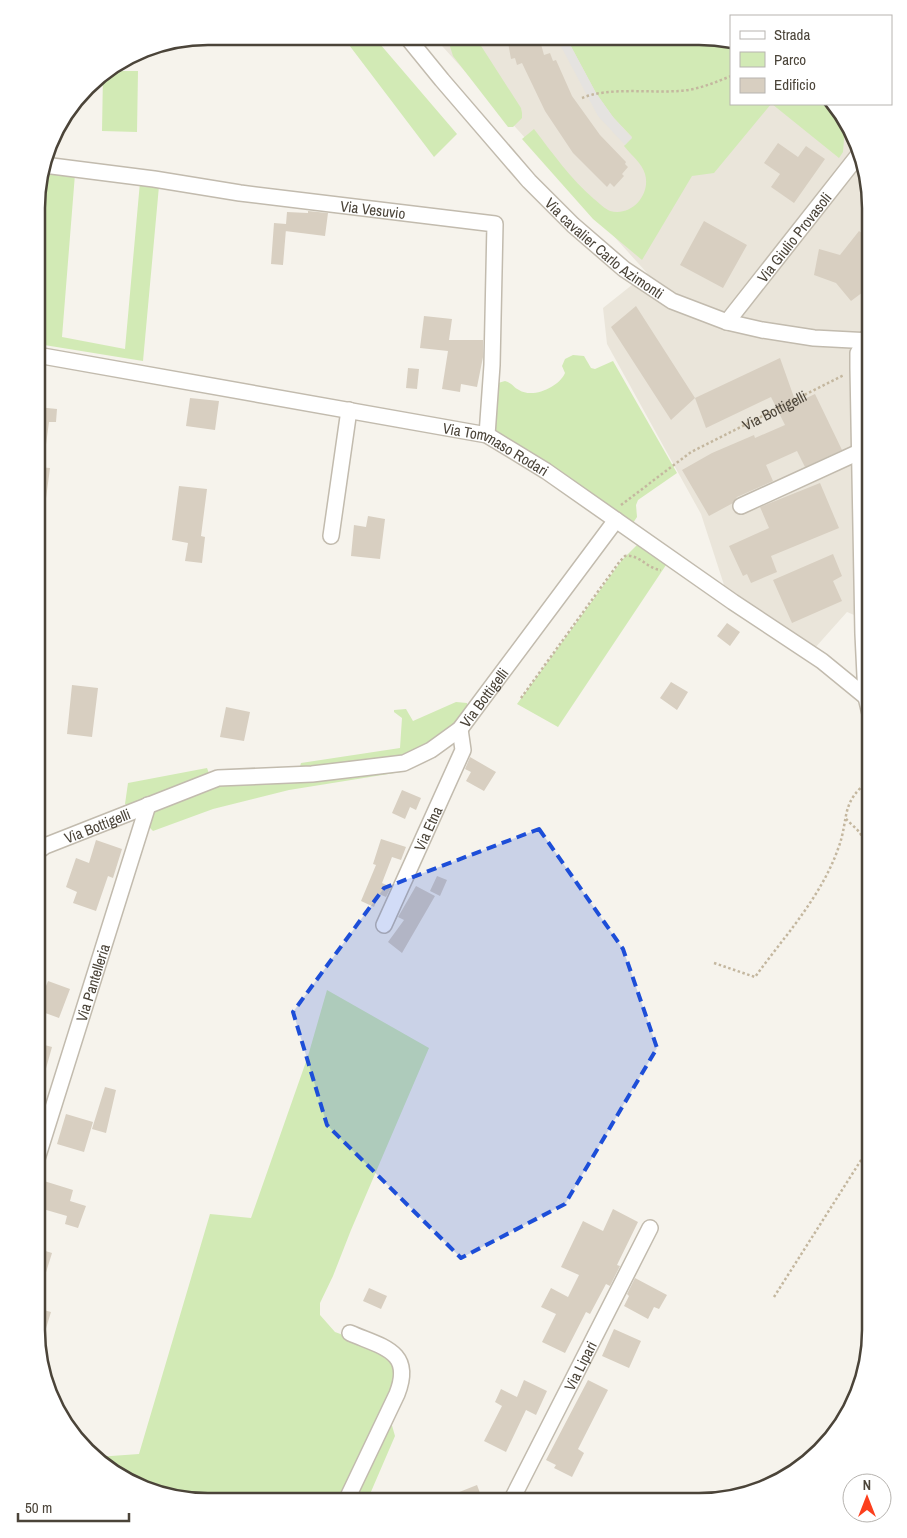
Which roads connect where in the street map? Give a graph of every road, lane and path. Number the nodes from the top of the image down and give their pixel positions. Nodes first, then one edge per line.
1 (414, 45) edge
2 (730, 76) edge
3 (582, 98) dead end
4 (854, 160) edge
5 (51, 166) edge
6 (727, 322) junction
7 (862, 338) edge
8 (862, 347) edge
9 (45, 356) edge
10 (834, 380) dead end
11 (349, 410) junction
12 (487, 435) junction
13 (860, 452) junction
14 (740, 506) dead end
15 (616, 520) junction
16 (862, 534) edge
17 (331, 536) dead end
18 (674, 561) junction
19 (862, 694) edge
20 (521, 698) dead end
21 (460, 729) junction
22 (862, 787) edge
23 (148, 805) junction
24 (846, 819) junction
25 (862, 838) edge
26 (45, 846) edge
27 (384, 925) dead end
28 (714, 963) dead end
29 (45, 1133) edge
30 (862, 1159) edge
31 (650, 1228) dead end
32 (774, 1297) dead end
33 (350, 1333) dead end
34 (350, 1493) edge
35 (515, 1493) edge

1 - 6 street, Via cavalier Carlo Azimonti
2 - 3 path
4 - 6 street, Via Giulio Provasoli
5 - 12 street, Via Vesuvio
6 - 7 street, Via cavalier Carlo Azimonti
8 - 13 street
9 - 11 street, Via Tommaso Rodari
10 - 15 path, Via Bottigelli
11 - 12 street, Via Tommaso Rodari
11 - 17 street
12 - 15 street, Via Tommaso Rodari
13 - 14 street
13 - 16 street
15 - 18 street, Via Tommaso Rodari
15 - 21 street, Via Bottigelli
18 - 19 street, Via Tommaso Rodari
18 - 20 path
21 - 23 street, Via Bottigelli
21 - 27 street, Via Etna
22 - 24 path
23 - 26 street, Via Bottigelli
23 - 29 street, Via Pantelleria
24 - 25 path
24 - 28 path
30 - 32 path
31 - 35 street, Via Lipari
33 - 34 street

